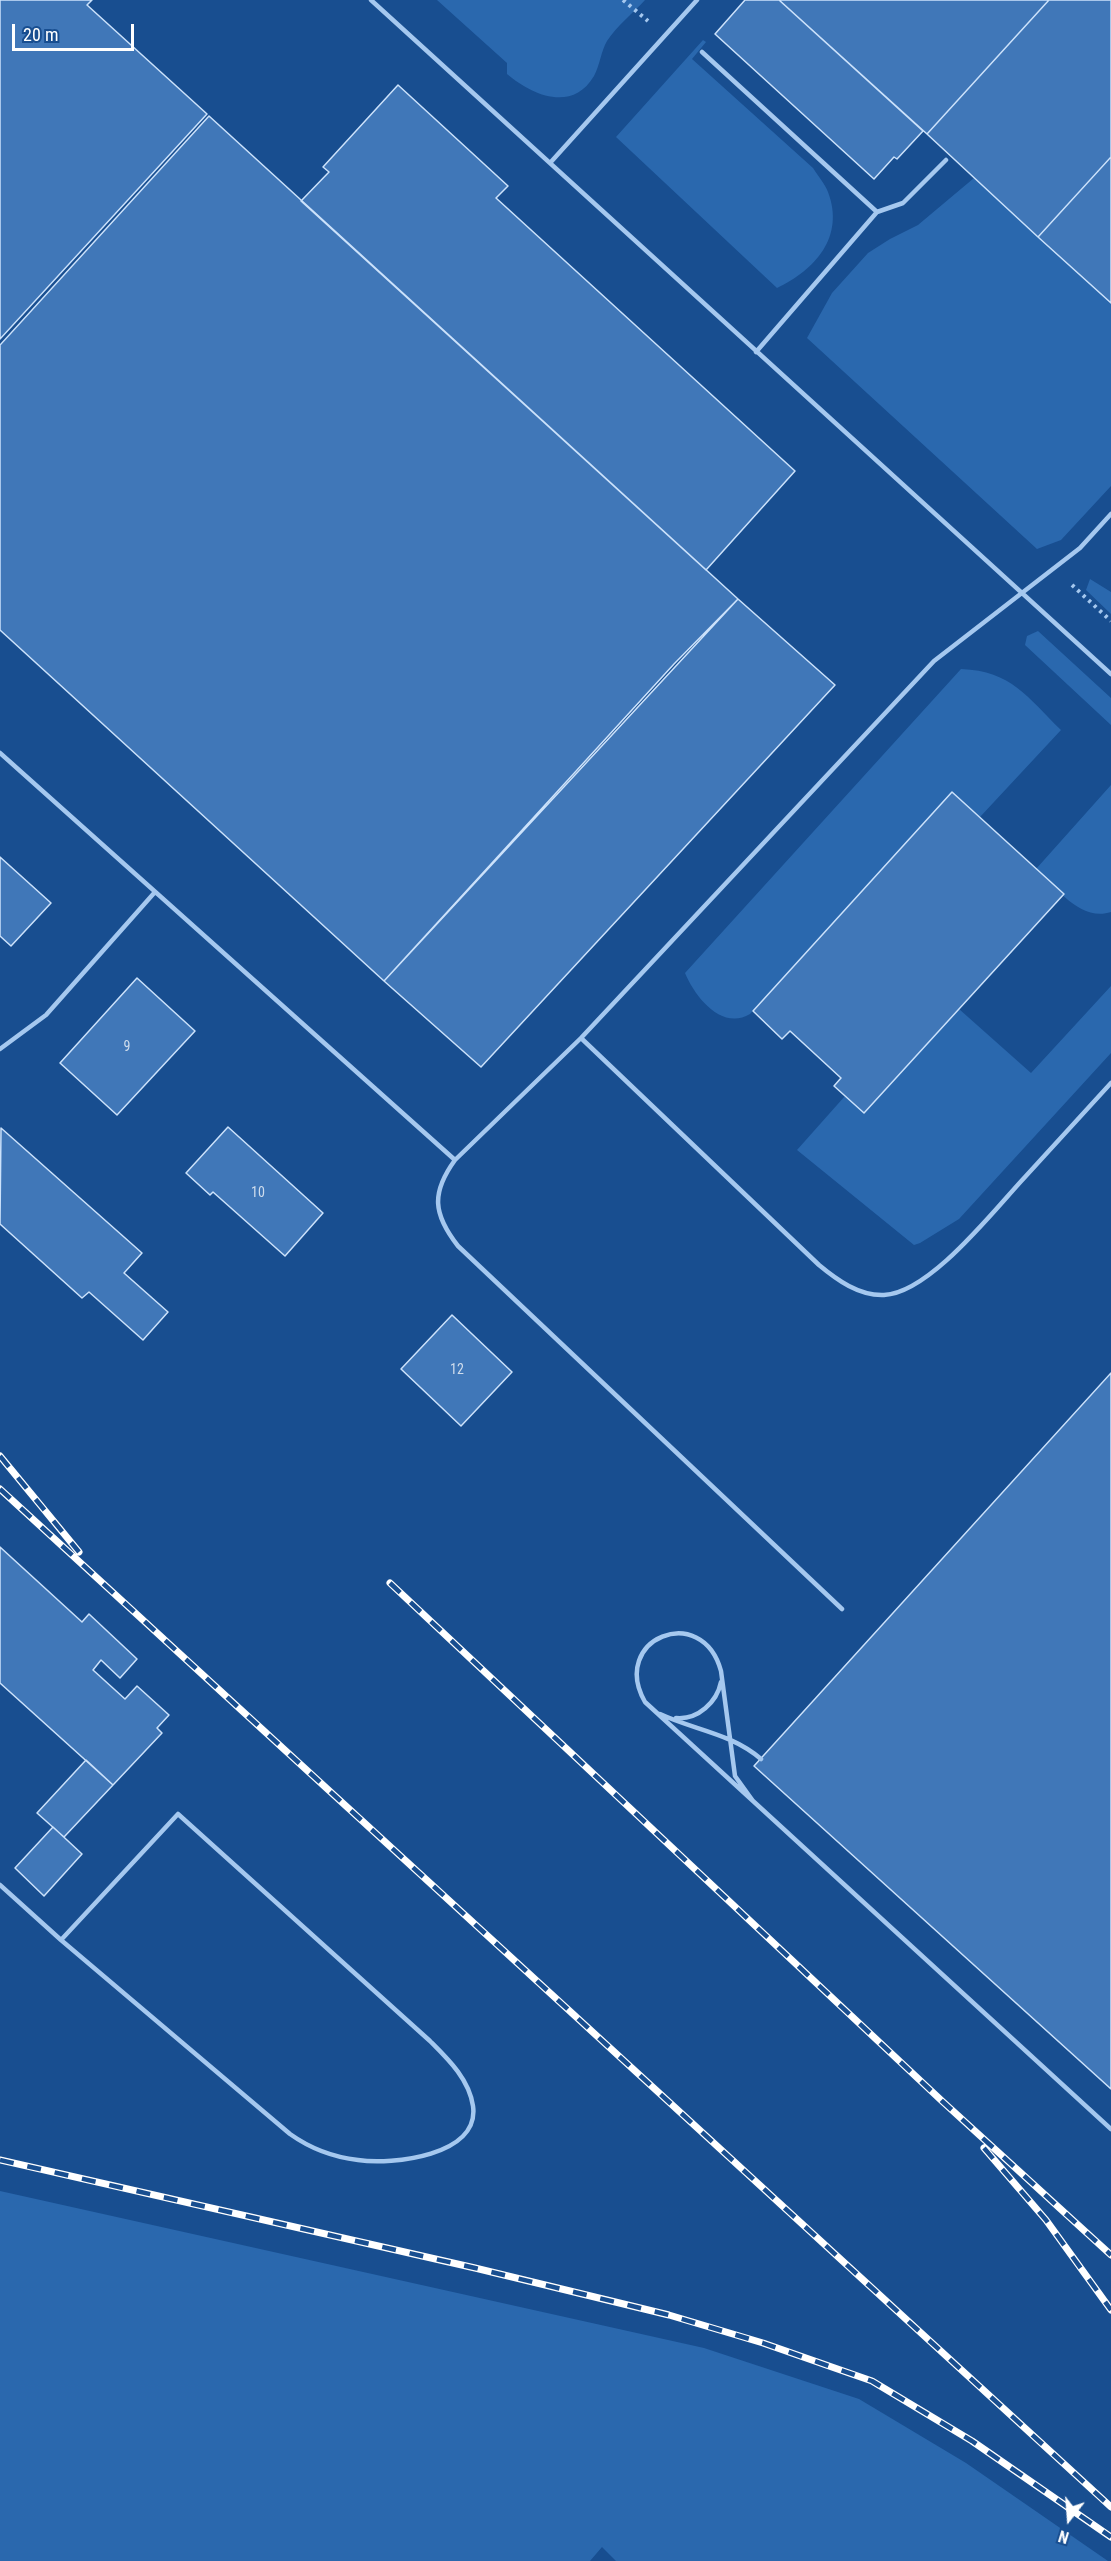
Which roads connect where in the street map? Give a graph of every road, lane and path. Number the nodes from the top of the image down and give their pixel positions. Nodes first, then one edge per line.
1 (371, 0) edge
2 (623, 0) edge
3 (697, 0) edge
4 (665, 36) junction
5 (702, 52) dead end
6 (946, 159) dead end
7 (550, 163) junction
8 (877, 212) junction
9 (756, 352) junction
10 (1111, 514) edge
11 (1055, 570) junction
12 (1022, 594) junction
13 (1111, 621) edge
14 (1111, 674) edge
15 (0, 753) edge
16 (156, 892) junction
17 (581, 1038) junction
18 (0, 1049) edge
19 (1111, 1083) edge
20 (455, 1160) junction
21 (842, 1609) dead end
22 (721, 1671) junction
23 (655, 1711) junction
24 (667, 1717) junction
25 (729, 1738) junction
26 (761, 1759) dead end
27 (753, 1802) junction
28 (0, 1885) edge
29 (61, 1940) junction
30 (1111, 2129) edge

1 - 7 lane
2 - 4 path
3 - 4 lane
4 - 7 lane
5 - 8 lane
6 - 8 lane
7 - 9 lane
8 - 9 lane
9 - 12 lane
10 - 11 lane
11 - 12 lane
11 - 13 path
12 - 14 lane
12 - 17 lane
15 - 16 lane
16 - 18 lane
16 - 20 lane
17 - 19 lane
17 - 20 lane
20 - 21 lane
22 - 23 lane
22 - 24 lane
22 - 25 lane
23 - 24 lane
23 - 27 lane
24 - 25 lane
25 - 26 lane
25 - 27 lane
27 - 30 lane
28 - 29 lane
29 - 29 lane

